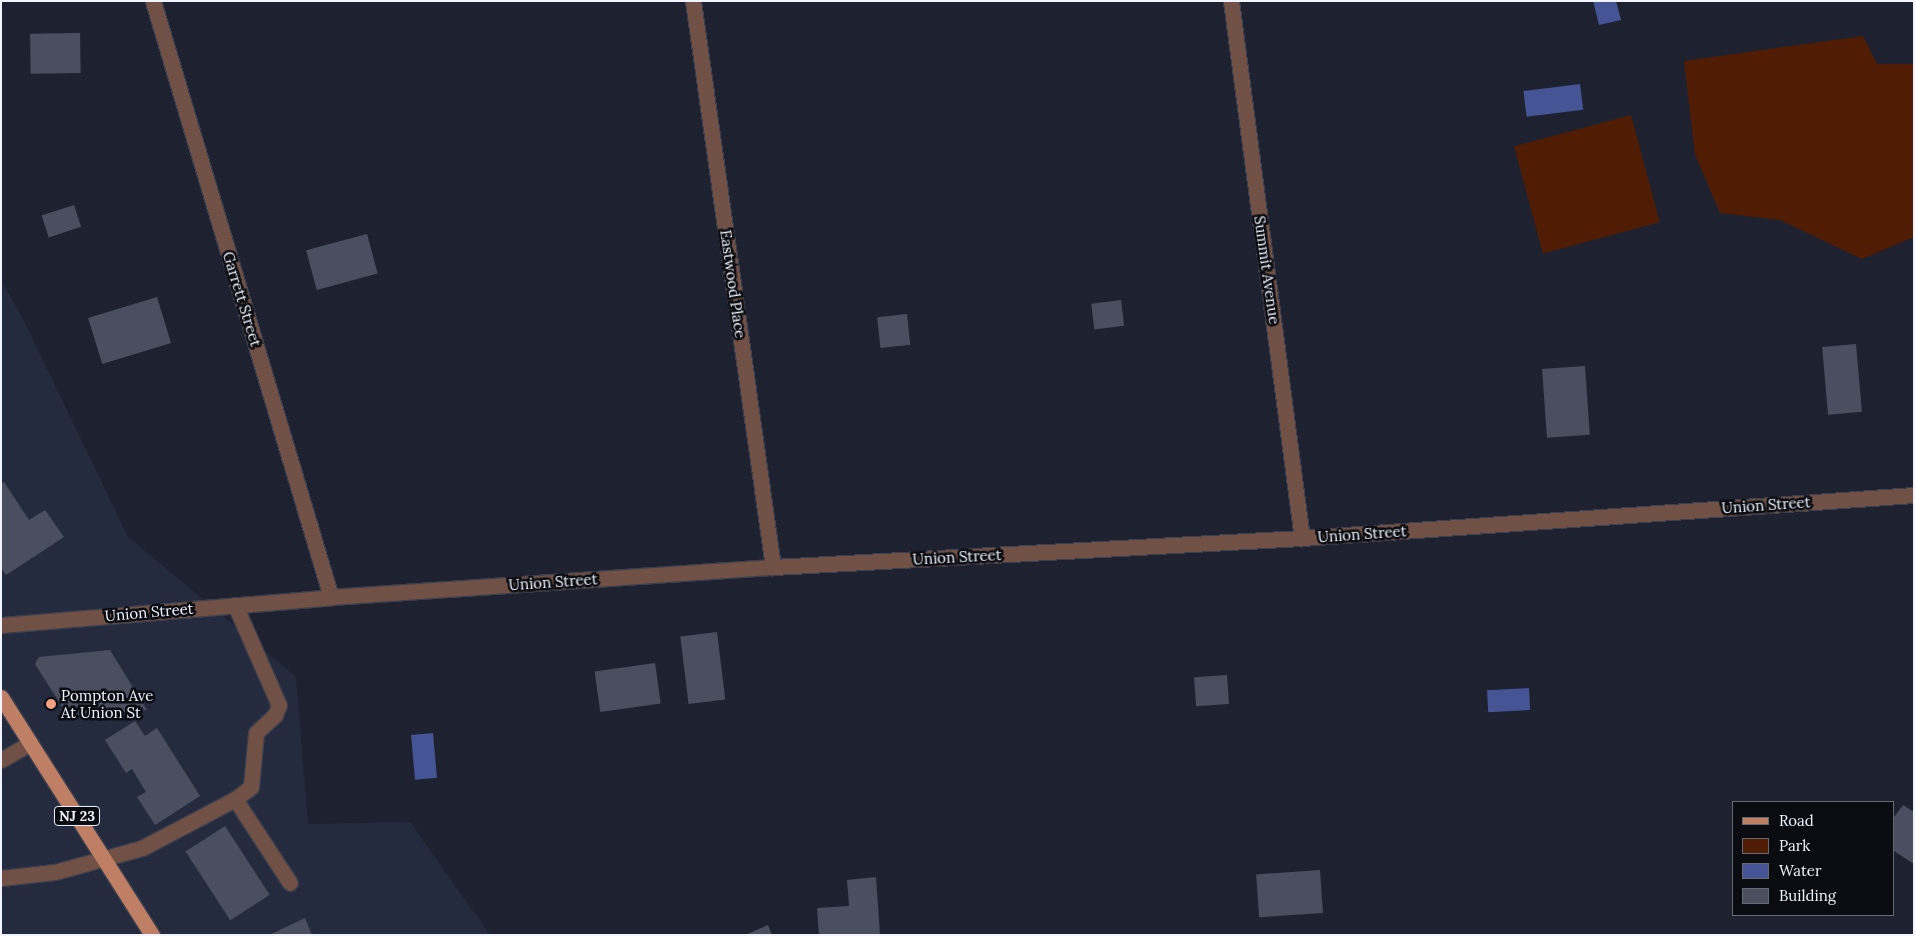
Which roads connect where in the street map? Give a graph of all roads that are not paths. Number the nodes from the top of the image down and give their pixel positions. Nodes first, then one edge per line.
1 (153, 1) edge
2 (693, 1) edge
3 (1231, 1) edge
4 (1914, 495) edge
5 (1302, 538) junction
6 (773, 567) junction
7 (331, 597) junction
8 (235, 605) junction
9 (1, 625) edge
10 (1, 697) edge
11 (31, 743) junction
12 (1, 760) edge
13 (235, 799) junction
14 (104, 859) junction
15 (1, 878) edge
16 (290, 883) dead end
17 (152, 935) edge

1 - 7 street, Garrett Street
2 - 6 street, Eastwood Place
3 - 5 street, Summit Avenue
4 - 5 street, Union Street
5 - 6 street, Union Street
6 - 7 street, Union Street
7 - 8 street, Union Street
8 - 9 street, Union Street
8 - 13 street
10 - 11 main road, NJ 23
11 - 12 street
11 - 14 main road, NJ 23
13 - 14 street
13 - 16 street
14 - 15 street
14 - 17 main road, NJ 23

